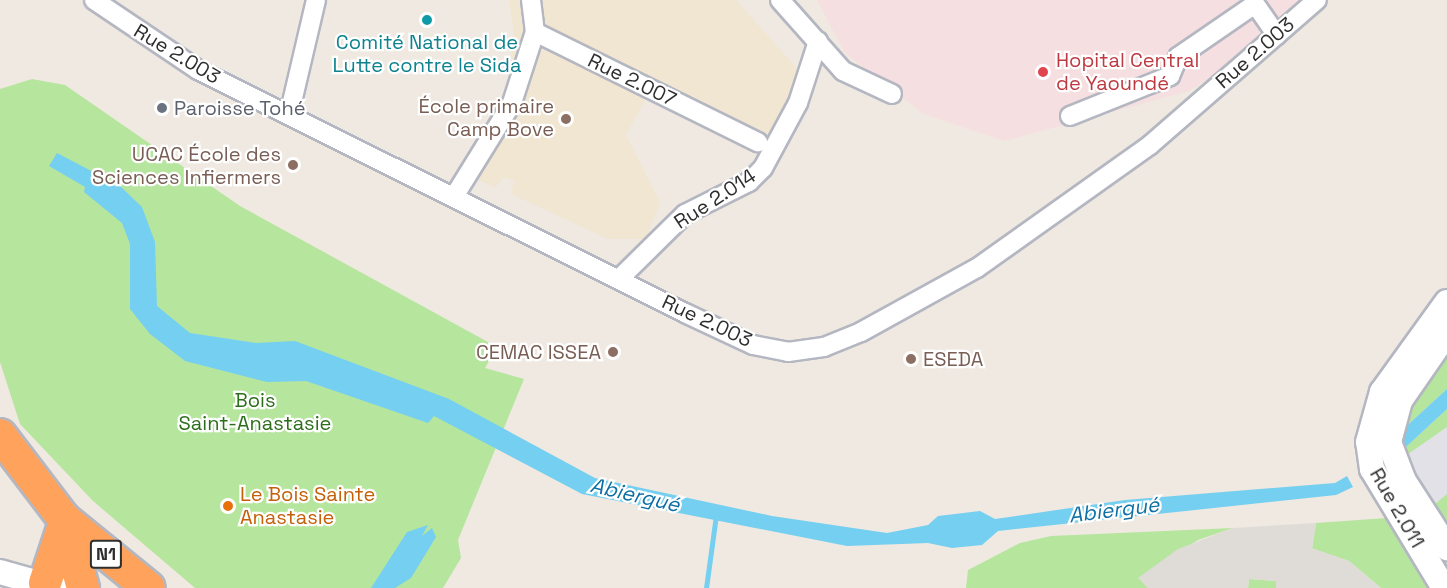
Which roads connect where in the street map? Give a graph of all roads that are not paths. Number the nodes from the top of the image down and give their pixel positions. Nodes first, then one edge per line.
1 (94, 0) edge
2 (316, 0) edge
3 (531, 0) edge
4 (780, 0) edge
5 (1317, 0) edge
6 (535, 32) junction
7 (1277, 35) junction
8 (818, 41) junction
9 (892, 94) dead end
10 (289, 115) junction
11 (1071, 116) dead end
12 (758, 142) dead end
13 (455, 195) junction
14 (620, 278) junction
15 (1447, 302) edge
16 (1447, 333) edge
17 (0, 435) edge
18 (65, 520) junction
19 (1447, 548) edge
20 (0, 572) edge
21 (50, 586) edge
22 (83, 588) edge
23 (149, 588) edge
24 (1444, 588) edge

1 - 10 street, Rue 2.003
2 - 10 street
3 - 6 street
4 - 8 street
5 - 7 street, Rue 2.003
6 - 12 street, Rue 2.007
6 - 13 street
7 - 11 street
7 - 14 street, Rue 2.003
8 - 9 street
8 - 14 street, Rue 2.014
10 - 13 street, Rue 2.003
13 - 14 street, Rue 2.003
15 - 24 street, Rue 2.011
16 - 19 street, Rue 2.011
17 - 18 highway, N1
18 - 21 highway
18 - 22 highway, N1
18 - 23 highway, N1
20 - 21 street

